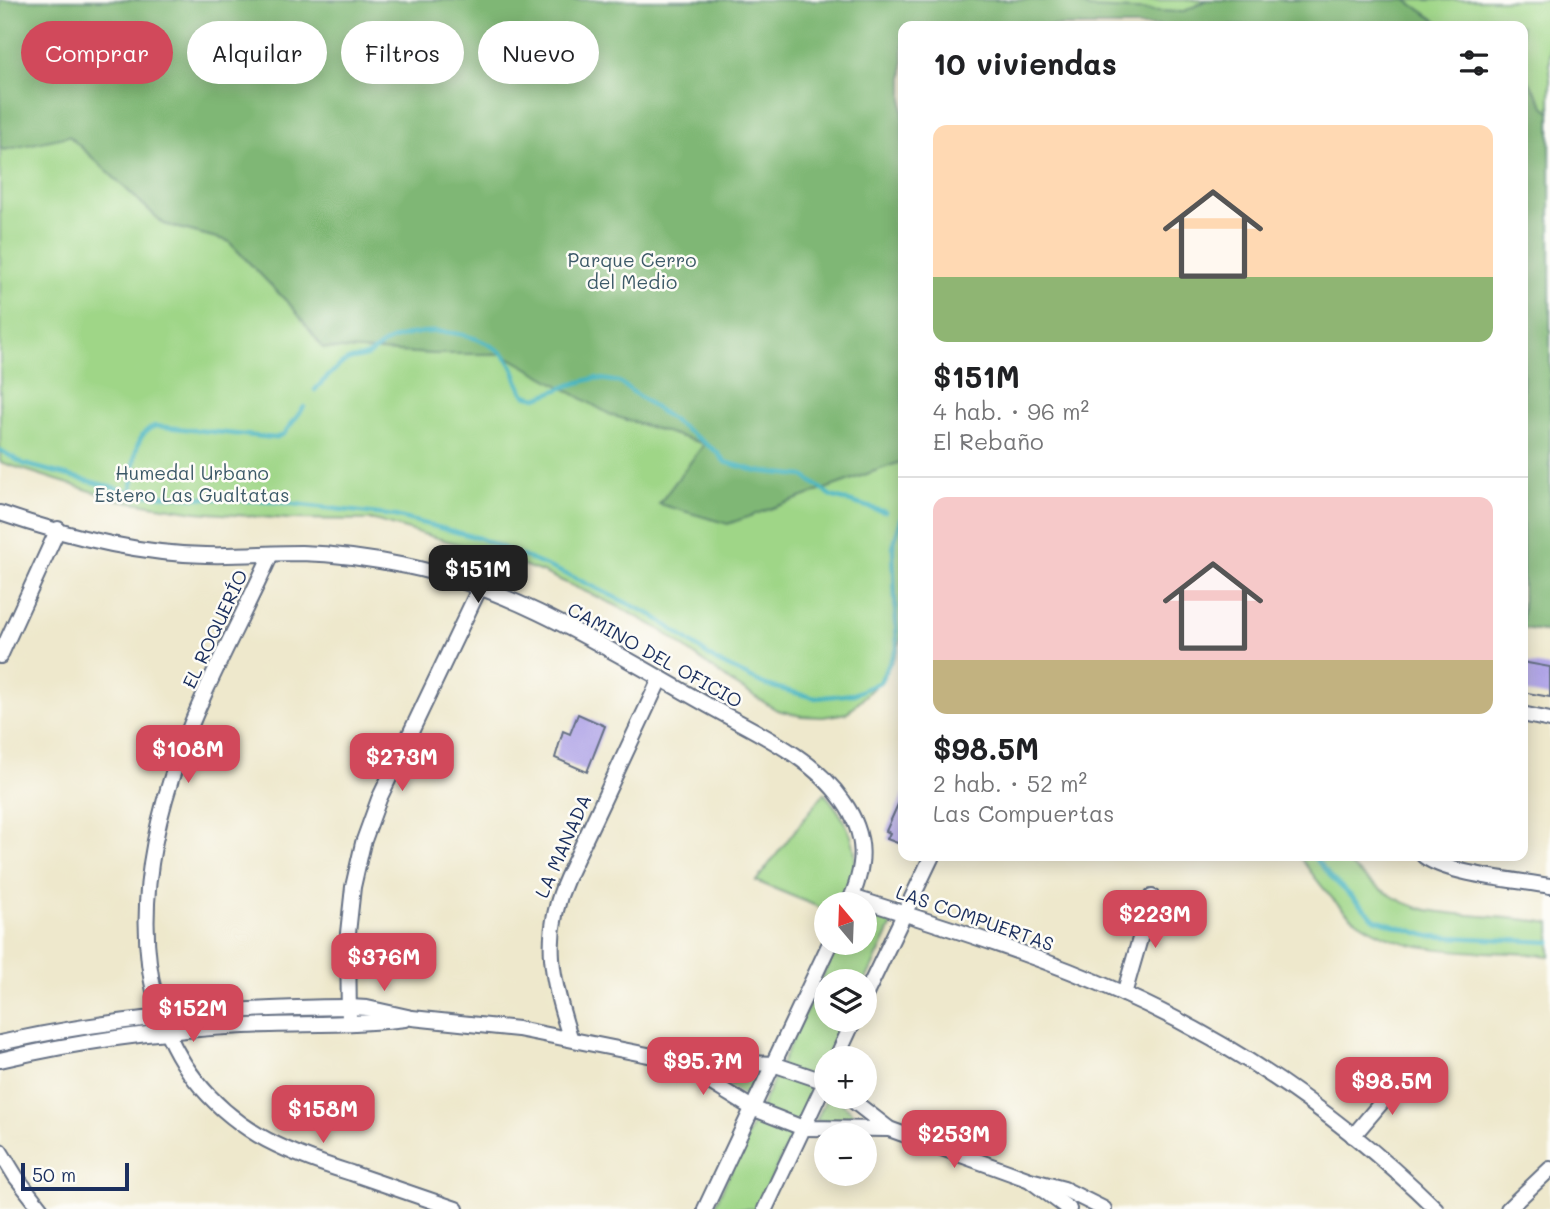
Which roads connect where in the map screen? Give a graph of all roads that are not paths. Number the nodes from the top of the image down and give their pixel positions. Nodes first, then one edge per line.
1 (0, 513) edge
2 (58, 529) junction
3 (271, 554) junction
4 (480, 587) junction
5 (0, 656) edge
6 (660, 679) junction
7 (1528, 716) edge
8 (1550, 720) edge
9 (930, 861) edge
10 (1432, 861) edge
11 (1550, 886) edge
12 (854, 892) edge
13 (1153, 897) dead end
14 (877, 907) edge
15 (905, 914) junction
16 (824, 956) edge
17 (877, 971) edge
18 (1124, 994) junction
19 (349, 1007) junction
20 (160, 1016) junction
21 (412, 1018) junction
22 (349, 1023) junction
23 (167, 1032) junction
24 (570, 1037) junction
25 (0, 1043) edge
26 (668, 1059) junction
27 (0, 1060) edge
28 (773, 1064) junction
29 (1404, 1076) dead end
30 (814, 1077) edge
31 (814, 1106) edge
32 (752, 1108) junction
33 (863, 1109) edge
34 (803, 1128) junction
35 (889, 1129) junction
36 (1353, 1136) junction
37 (0, 1151) edge
38 (1550, 1169) edge
39 (1030, 1180) junction
40 (41, 1209) edge
41 (456, 1209) edge
42 (705, 1209) edge
43 (765, 1209) edge
44 (1069, 1209) edge
45 (1104, 1209) edge
46 (1436, 1209) edge
47 (1508, 1209) edge

1 - 2 street, CAMINO DEL OFICIO
2 - 3 street, CAMINO DEL OFICIO
2 - 5 street
3 - 4 street, CAMINO DEL OFICIO
3 - 20 street, EL ROQUERÍO
4 - 6 street, CAMINO DEL OFICIO
4 - 19 street
6 - 12 street, CAMINO DEL OFICIO
6 - 24 street, LA MANADA
7 - 8 street
9 - 15 street
10 - 11 street
13 - 18 street
14 - 15 street, LAS COMPUERTAS
15 - 17 street
15 - 18 street, LAS COMPUERTAS
16 - 28 street
18 - 36 street, LAS COMPUERTAS
19 - 20 street
19 - 21 street
19 - 22 street
20 - 23 street, EL ROQUERÍO
20 - 25 street
21 - 22 street
21 - 24 street
22 - 23 street
23 - 27 street
23 - 41 street, EL ROQUERÍO
24 - 26 street
26 - 28 street
26 - 32 street
28 - 30 street
28 - 32 street
29 - 36 street
31 - 34 street
32 - 34 street
32 - 42 street
33 - 35 street
34 - 35 street
34 - 43 street
35 - 39 street
36 - 46 street, LAS COMPUERTAS
37 - 40 street
38 - 47 street
39 - 44 street
39 - 45 street

